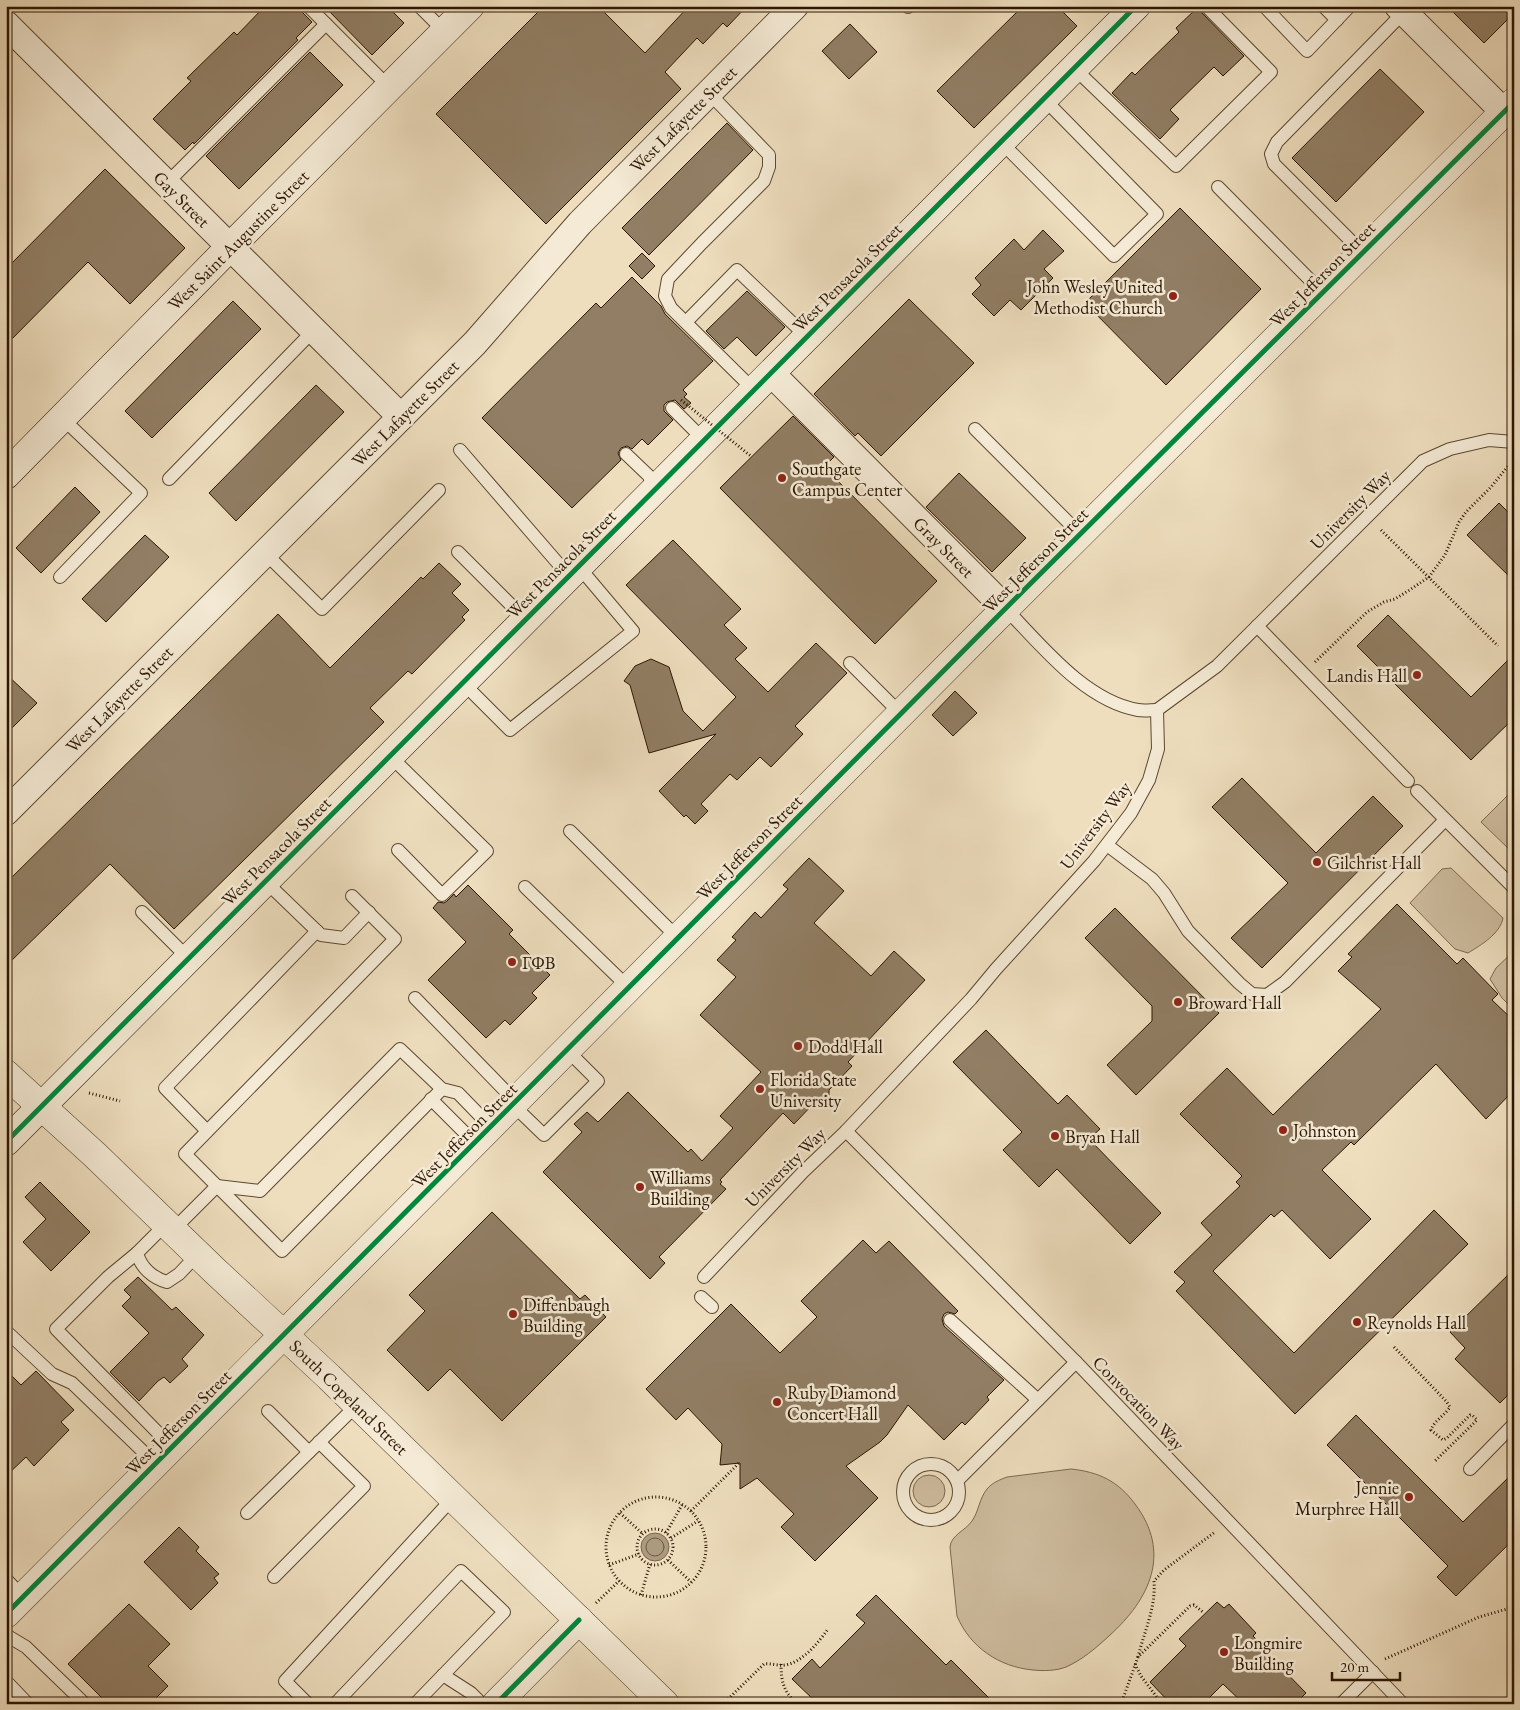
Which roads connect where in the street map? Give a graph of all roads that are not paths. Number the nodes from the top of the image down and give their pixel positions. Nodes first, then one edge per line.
1 (13, 6) edge
2 (308, 6) edge
3 (419, 6) edge
4 (470, 6) edge
5 (795, 6) edge
6 (1136, 6) edge
7 (1206, 6) edge
8 (1264, 6) edge
9 (1323, 6) edge
10 (1350, 6) edge
11 (1402, 8) edge
12 (6, 13) edge
13 (1337, 20) junction
14 (6, 24) edge
15 (326, 24) junction
16 (445, 32) junction
17 (1074, 68) junction
18 (390, 87) junction
19 (709, 93) junction
20 (1044, 99) junction
21 (1509, 107) edge
22 (1001, 142) junction
23 (167, 183) junction
24 (1218, 187) dead end
25 (230, 247) junction
26 (1363, 253) junction
27 (1323, 292) junction
28 (686, 322) junction
29 (314, 330) junction
30 (807, 337) junction
31 (762, 382) junction
32 (677, 404) road end
33 (401, 417) junction
34 (62, 418) junction
35 (975, 429) dead end
36 (704, 440) junction
37 (1514, 442) edge
38 (460, 450) dead end
39 (626, 454) dead end
40 (6, 475) edge
41 (169, 479) dead end
42 (439, 490) dead end
43 (654, 491) junction
44 (1080, 534) junction
45 (458, 552) dead end
46 (265, 553) junction
47 (574, 571) junction
48 (60, 577) dead end
49 (1006, 609) junction
50 (526, 620) junction
51 (1257, 626) junction
52 (850, 663) dead end
53 (463, 683) junction
54 (1157, 710) junction
55 (900, 714) junction
56 (390, 756) junction
57 (6, 812) edge
58 (1445, 820) junction
59 (570, 831) dead end
60 (1106, 845) junction
61 (398, 850) dead end
62 (265, 881) junction
63 (525, 887) dead end
64 (1514, 888) edge
65 (352, 896) dead end
66 (142, 912) dead end
67 (368, 912) junction
68 (318, 931) junction
69 (678, 938) junction
70 (189, 959) junction
71 (628, 988) junction
72 (415, 998) dead end
73 (567, 1050) junction
74 (6, 1074) edge
75 (442, 1089) junction
76 (431, 1100) junction
77 (515, 1103) junction
78 (41, 1106) junction
79 (207, 1131) junction
80 (846, 1131) junction
81 (483, 1135) junction
82 (6, 1142) edge
83 (217, 1186) junction
84 (170, 1227) junction
85 (137, 1253) junction
86 (198, 1254) junction
87 (704, 1277) dead end
88 (701, 1296) dead end
89 (712, 1307) dead end
90 (950, 1320) dead end
91 (6, 1331) edge
92 (284, 1335) junction
93 (1076, 1362) junction
94 (1038, 1400) junction
95 (358, 1405) junction
96 (268, 1411) dead end
97 (1514, 1424) edge
98 (319, 1442) junction
99 (309, 1452) junction
100 (164, 1455) junction
101 (1470, 1469) dead end
102 (957, 1481) junction
103 (453, 1498) junction
104 (247, 1513) dead end
105 (274, 1577) dead end
106 (12, 1597) edge
107 (579, 1620) junction
108 (6, 1636) edge
109 (1373, 1672) junction
110 (443, 1675) junction
111 (8, 1685) edge
112 (28, 1704) edge
113 (85, 1704) edge
114 (308, 1704) edge
115 (336, 1704) edge
116 (415, 1704) edge
117 (482, 1704) edge
118 (496, 1704) edge
119 (665, 1704) edge
120 (1341, 1704) edge
121 (1403, 1704) edge

1 - 12 street
2 - 15 lane
3 - 16 lane
4 - 16 street, West Saint Augustine Street
5 - 19 street, West Lafayette Street
6 - 17 street, West Pensacola Street
7 - 17 lane
8 - 13 lane
9 - 13 lane
10 - 13 lane
11 - 21 street
11 - 26 lane
14 - 23 street, Gay Street
15 - 18 lane
15 - 23 lane
16 - 18 street, West Saint Augustine Street
17 - 20 street, West Pensacola Street
18 - 25 street, West Saint Augustine Street
19 - 28 lane
19 - 33 street, West Lafayette Street
20 - 22 street, West Pensacola Street
20 - 22 lane
21 - 26 street, West Jefferson Street
22 - 30 street, West Pensacola Street
23 - 25 street, Gay Street
24 - 27 lane
25 - 29 street, Gay Street
25 - 34 street, West Saint Augustine Street
26 - 27 street, West Jefferson Street
27 - 44 street, West Jefferson Street
28 - 30 lane
28 - 31 lane
29 - 33 street, Gay Street
29 - 41 lane
30 - 31 street, West Pensacola Street
31 - 36 street, West Pensacola Street
31 - 49 street, Gray Street
32 - 36 lane
33 - 46 street, West Lafayette Street
34 - 40 street, West Saint Augustine Street
34 - 48 lane
35 - 44 lane
36 - 43 street, West Pensacola Street
37 - 51 lane, University Way
38 - 47 lane
39 - 43 lane
42 - 46 lane
43 - 47 street, West Pensacola Street
44 - 49 street, West Jefferson Street
45 - 50 lane
46 - 57 street, West Lafayette Street
47 - 50 street, West Pensacola Street
47 - 53 lane
49 - 54 lane, Gray Street
49 - 55 street, West Jefferson Street
50 - 53 street, West Pensacola Street
51 - 54 lane, University Way
51 - 58 lane
52 - 55 lane
53 - 56 street, West Pensacola Street
54 - 60 lane, University Way
55 - 69 street, West Jefferson Street
56 - 61 lane
56 - 62 street, West Pensacola Street
58 - 60 lane
58 - 64 lane
59 - 69 lane
60 - 80 lane, University Way
62 - 68 lane
62 - 70 street, West Pensacola Street
63 - 71 lane
65 - 67 lane
66 - 70 lane
67 - 68 lane
67 - 79 lane
68 - 79 lane
69 - 71 street, West Jefferson Street
70 - 78 street, West Pensacola Street
71 - 73 street, West Jefferson Street
72 - 77 lane
73 - 77 street, West Jefferson Street
73 - 77 lane
74 - 78 street, South Copeland Street
75 - 76 lane
75 - 81 lane
75 - 83 lane
76 - 81 lane
76 - 83 lane
77 - 81 street, West Jefferson Street
78 - 82 street, West Pensacola Street
78 - 84 street, South Copeland Street
79 - 83 lane
80 - 87 lane, University Way
80 - 93 lane, Convocation Way
81 - 92 street, West Jefferson Street
83 - 84 lane
84 - 85 lane
84 - 86 street, South Copeland Street
85 - 86 lane
85 - 100 lane
86 - 92 street, South Copeland Street
88 - 89 lane
90 - 94 lane
91 - 100 lane
92 - 95 street, South Copeland Street
92 - 100 street, West Jefferson Street
93 - 94 lane
93 - 109 lane, Convocation Way
94 - 102 lane
95 - 98 lane
95 - 103 street, South Copeland Street
96 - 99 lane
97 - 101 lane
98 - 99 lane
98 - 105 lane
99 - 104 lane
100 - 106 street, West Jefferson Street
102 - 102 lane
103 - 107 street, South Copeland Street
103 - 114 lane
107 - 118 street
107 - 119 street, South Copeland Street
108 - 113 lane
109 - 120 lane
109 - 121 lane, Convocation Way
110 - 115 lane
110 - 116 lane
110 - 117 lane
111 - 112 lane

